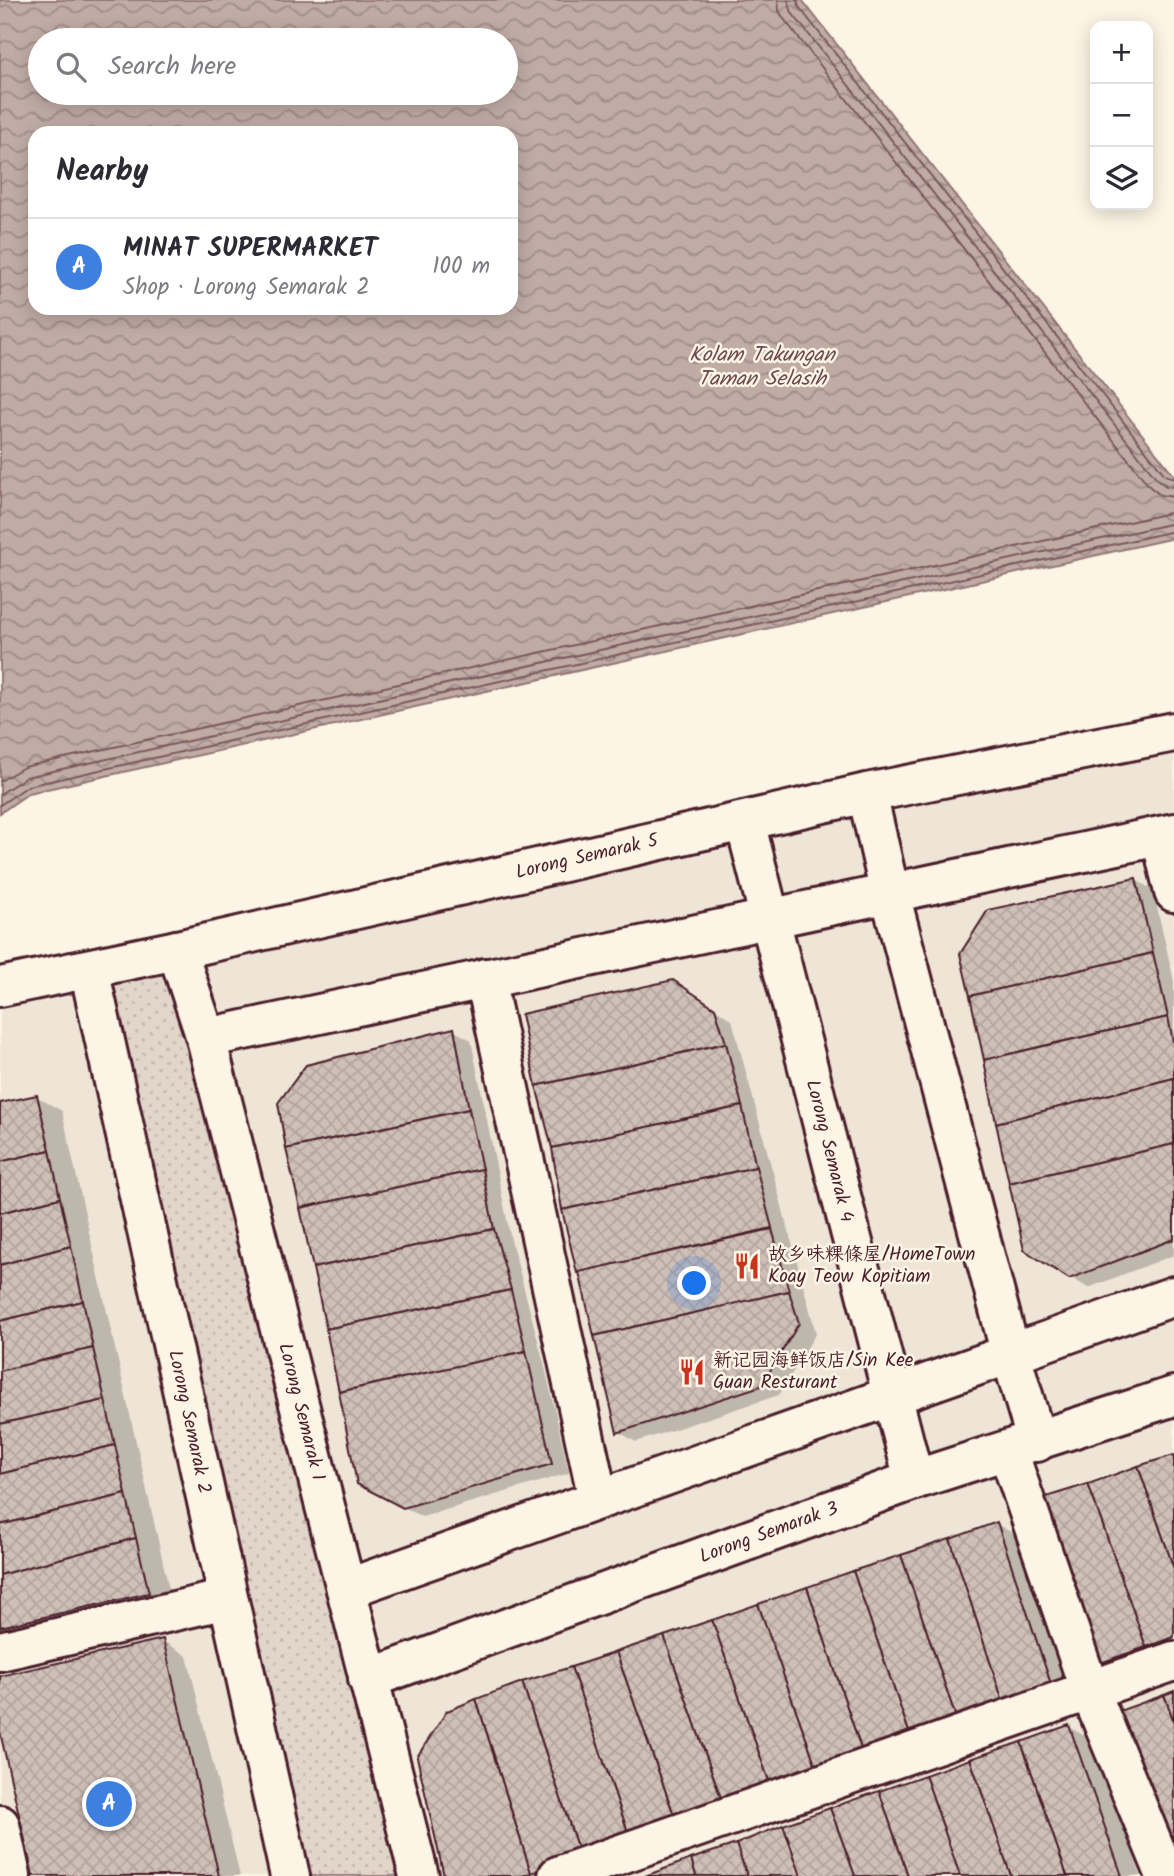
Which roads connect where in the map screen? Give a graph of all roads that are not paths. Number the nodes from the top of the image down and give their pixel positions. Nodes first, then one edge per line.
1 (1174, 732) edge
2 (867, 793) junction
3 (745, 821) junction
4 (1168, 835) edge
5 (1174, 892) edge
6 (890, 894) junction
7 (769, 920) junction
8 (177, 950) junction
9 (89, 968) junction
10 (485, 978) junction
11 (0, 987) edge
12 (206, 1038) junction
13 (1174, 1296) edge
14 (1011, 1354) junction
15 (891, 1396) junction
16 (1174, 1396) edge
17 (1022, 1447) junction
18 (914, 1480) junction
19 (598, 1499) junction
20 (346, 1589) junction
21 (227, 1599) junction
22 (0, 1651) edge
23 (1174, 1661) edge
24 (368, 1679) junction
25 (1090, 1691) junction
26 (0, 1825) edge
27 (11, 1876) edge
28 (290, 1876) edge
29 (419, 1876) edge
30 (558, 1876) edge
31 (1166, 1876) edge

1 - 2 street, Lorong Semarak 5
2 - 3 street, Lorong Semarak 5
2 - 6 street
3 - 7 street, Lorong Semarak 4
3 - 8 street, Lorong Semarak 5
4 - 5 street
4 - 6 street
6 - 7 street
6 - 14 street
7 - 10 street
7 - 15 street, Lorong Semarak 4
8 - 9 street, Lorong Semarak 5
8 - 12 street, Lorong Semarak 1
9 - 11 street, Lorong Semarak 5
9 - 21 street, Lorong Semarak 2
10 - 12 street
10 - 19 street
12 - 20 street, Lorong Semarak 1
13 - 14 street
14 - 15 street
14 - 17 street
15 - 18 street, Lorong Semarak 4
15 - 19 street
16 - 17 street, Lorong Semarak 3
17 - 18 street, Lorong Semarak 3
17 - 25 street
18 - 24 street, Lorong Semarak 3
19 - 20 street
20 - 24 street, Lorong Semarak 1
21 - 22 street
21 - 28 street, Lorong Semarak 2
23 - 25 street
24 - 29 street, Lorong Semarak 1
25 - 30 street
25 - 31 street
26 - 27 street

